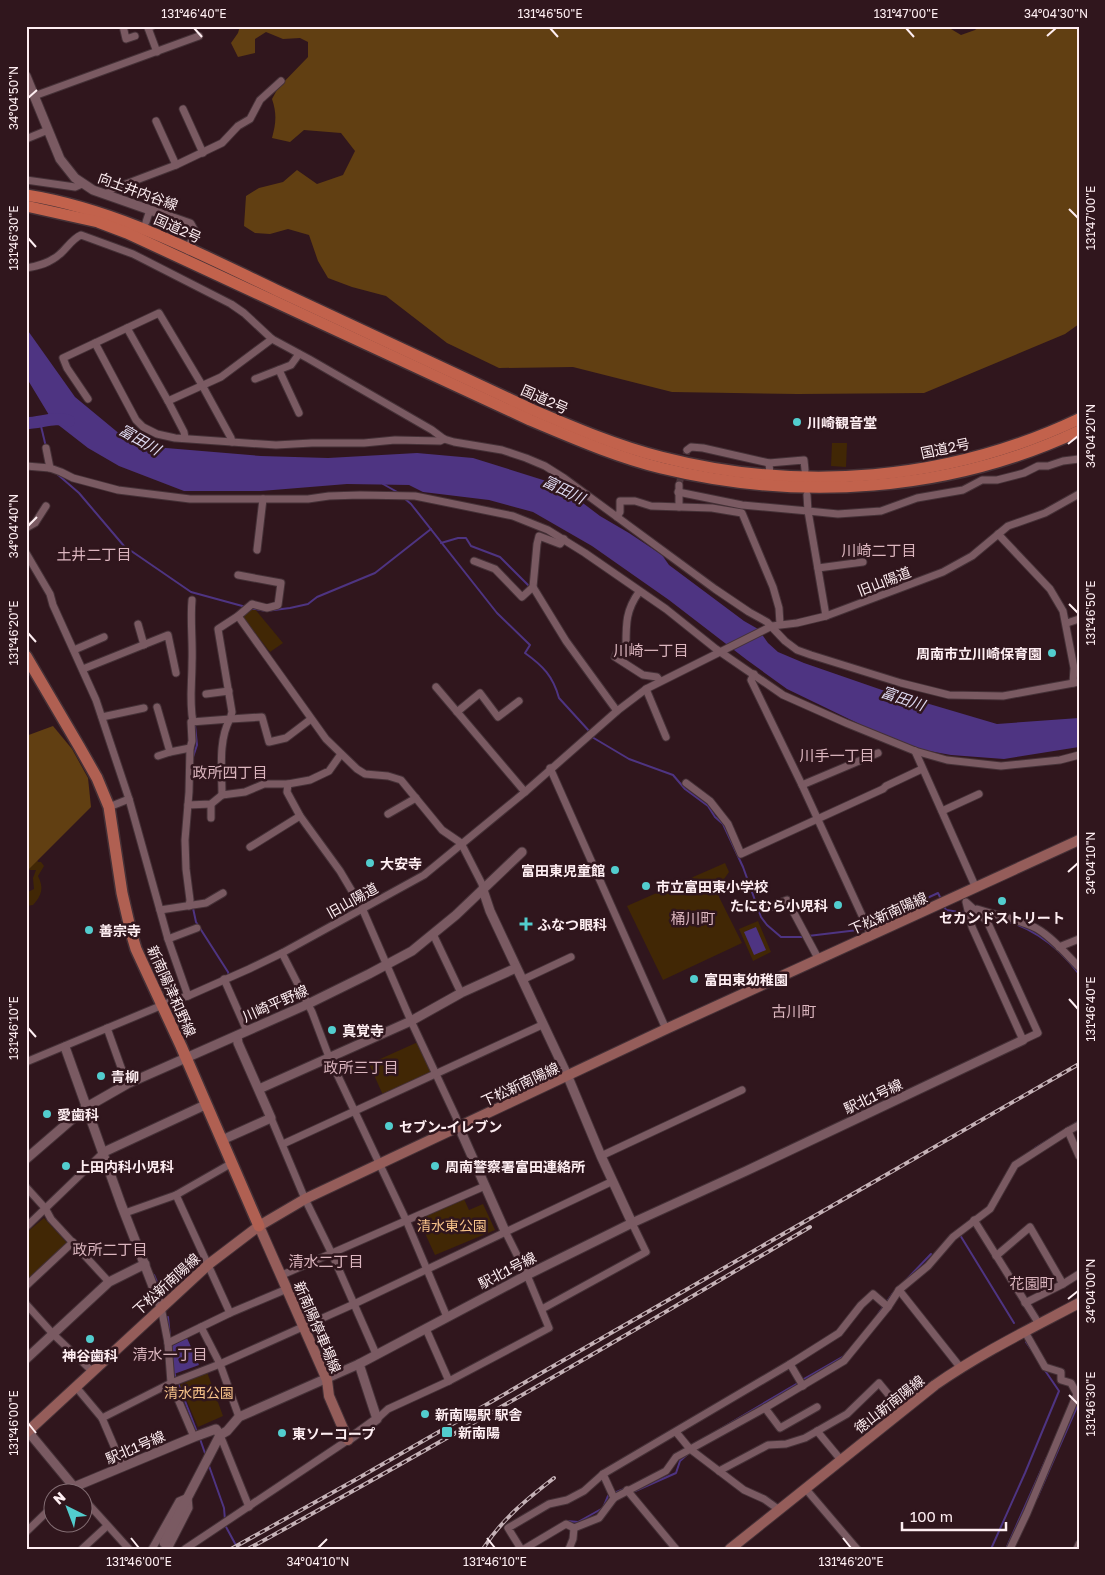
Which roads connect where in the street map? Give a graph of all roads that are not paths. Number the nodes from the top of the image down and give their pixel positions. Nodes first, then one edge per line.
1 (123, 26) edge
2 (152, 26) edge
3 (135, 36) dead end
4 (199, 36) dead end
5 (157, 52) junction
6 (26, 76) edge
7 (281, 82) dead end
8 (34, 96) junction
9 (183, 109) dead end
10 (156, 121) dead end
11 (48, 130) junction
12 (26, 139) edge
13 (203, 153) junction
14 (176, 165) junction
15 (26, 180) edge
16 (82, 184) junction
17 (26, 195) edge
18 (107, 195) junction
19 (26, 206) edge
20 (150, 210) junction
21 (146, 222) dead end
22 (190, 250) junction
23 (26, 268) edge
24 (127, 328) junction
25 (272, 339) junction
26 (95, 343) junction
27 (299, 354) junction
28 (279, 370) junction
29 (254, 379) dead end
30 (202, 385) junction
31 (88, 399) dead end
32 (168, 400) junction
33 (299, 413) dead end
34 (1079, 419) edge
35 (1079, 430) edge
36 (185, 438) junction
37 (444, 439) junction
38 (232, 442) junction
39 (46, 448) dead end
40 (687, 450) dead end
41 (1079, 459) edge
42 (769, 463) junction
43 (26, 466) edge
44 (50, 468) junction
45 (805, 470) dead end
46 (770, 475) junction
47 (1079, 494) edge
48 (807, 495) dead end
49 (264, 499) junction
50 (46, 506) dead end
51 (679, 506) junction
52 (808, 512) junction
53 (617, 517) junction
54 (26, 528) edge
55 (998, 534) junction
56 (564, 539) junction
57 (257, 550) dead end
58 (26, 553) edge
59 (474, 560) dead end
60 (863, 562) dead end
61 (818, 568) junction
62 (238, 575) dead end
63 (533, 587) junction
64 (639, 592) junction
65 (192, 600) dead end
66 (238, 616) junction
67 (826, 616) junction
68 (1079, 619) edge
69 (1066, 623) junction
70 (138, 624) dead end
71 (773, 626) junction
72 (104, 637) dead end
73 (144, 645) junction
74 (74, 650) junction
75 (724, 650) junction
76 (26, 656) edge
77 (83, 669) junction
78 (176, 673) dead end
79 (754, 674) junction
80 (660, 681) junction
81 (1076, 683) edge
82 (436, 686) dead end
83 (646, 689) junction
84 (229, 691) junction
85 (206, 694) dead end
86 (519, 701) dead end
87 (141, 707) dead end
88 (157, 707) dead end
89 (617, 711) junction
90 (457, 712) junction
91 (102, 717) junction
92 (230, 719) junction
93 (311, 720) junction
94 (193, 722) junction
95 (666, 737) dead end
96 (190, 748) junction
97 (915, 751) junction
98 (170, 752) junction
99 (878, 753) dead end
100 (341, 754) junction
101 (1079, 755) edge
102 (158, 756) dead end
103 (550, 768) junction
104 (922, 769) junction
105 (686, 783) dead end
106 (288, 784) junction
107 (802, 785) junction
108 (525, 792) junction
109 (979, 794) dead end
110 (222, 795) junction
111 (416, 798) junction
112 (129, 799) junction
113 (211, 804) junction
114 (188, 805) junction
115 (109, 807) junction
116 (942, 811) junction
117 (388, 814) dead end
118 (300, 816) junction
119 (211, 818) dead end
120 (817, 818) junction
121 (1079, 840) edge
122 (460, 843) junction
123 (250, 847) dead end
124 (522, 852) dead end
125 (976, 888) junction
126 (483, 890) junction
127 (223, 893) dead end
128 (964, 898) junction
129 (189, 906) junction
130 (770, 907) dead end
131 (362, 908) junction
132 (974, 908) junction
133 (160, 910) junction
134 (197, 928) dead end
135 (433, 934) junction
136 (871, 935) junction
137 (168, 939) junction
138 (1079, 939) edge
139 (1059, 947) junction
140 (282, 953) junction
141 (571, 957) dead end
142 (818, 960) junction
143 (387, 966) junction
144 (1079, 967) edge
145 (516, 968) junction
146 (224, 979) junction
147 (522, 980) junction
148 (461, 993) junction
149 (188, 996) junction
150 (308, 1004) junction
151 (162, 1005) junction
152 (411, 1021) junction
153 (542, 1025) junction
154 (106, 1028) junction
155 (666, 1029) junction
156 (247, 1031) junction
157 (237, 1036) junction
158 (1023, 1040) junction
159 (65, 1047) junction
160 (329, 1057) junction
161 (186, 1059) junction
162 (26, 1062) edge
163 (436, 1075) junction
164 (568, 1077) junction
165 (127, 1084) junction
166 (259, 1089) junction
167 (742, 1090) dead end
168 (206, 1105) junction
169 (85, 1108) junction
170 (356, 1112) junction
171 (271, 1118) junction
172 (1079, 1125) edge
173 (459, 1127) junction
174 (1068, 1131) junction
175 (222, 1140) junction
176 (283, 1144) junction
177 (104, 1152) junction
178 (601, 1156) junction
179 (1079, 1156) edge
180 (26, 1159) edge
181 (379, 1163) junction
182 (232, 1164) junction
183 (612, 1181) junction
184 (485, 1186) junction
185 (26, 1187) edge
186 (176, 1195) junction
187 (304, 1199) junction
188 (45, 1208) junction
189 (125, 1214) junction
190 (406, 1220) junction
191 (974, 1220) junction
192 (632, 1223) junction
193 (259, 1226) junction
194 (26, 1227) edge
195 (505, 1231) junction
196 (73, 1242) junction
197 (332, 1254) junction
198 (996, 1256) junction
199 (145, 1264) junction
200 (209, 1264) junction
201 (426, 1270) junction
202 (1079, 1274) edge
203 (282, 1275) junction
204 (527, 1275) junction
205 (109, 1282) junction
206 (1063, 1284) junction
207 (26, 1286) edge
208 (287, 1289) junction
209 (899, 1290) junction
210 (1025, 1303) junction
211 (26, 1304) edge
212 (354, 1304) junction
213 (1079, 1304) edge
214 (162, 1307) junction
215 (888, 1307) junction
216 (542, 1309) junction
217 (230, 1313) junction
218 (447, 1317) junction
219 (1039, 1324) junction
220 (201, 1327) junction
221 (304, 1327) junction
222 (426, 1329) junction
223 (1025, 1332) junction
224 (53, 1334) junction
225 (168, 1343) junction
226 (376, 1354) junction
227 (26, 1359) edge
228 (220, 1364) junction
229 (359, 1364) junction
230 (790, 1364) junction
231 (960, 1367) junction
232 (92, 1371) junction
233 (327, 1380) junction
234 (449, 1381) junction
235 (170, 1383) junction
236 (802, 1386) junction
237 (76, 1387) junction
238 (817, 1407) dead end
239 (765, 1408) junction
240 (902, 1411) junction
241 (239, 1417) junction
242 (102, 1418) junction
243 (377, 1420) junction
244 (27, 1431) edge
245 (817, 1431) junction
246 (676, 1432) junction
247 (220, 1434) junction
248 (194, 1436) junction
249 (348, 1440) junction
250 (690, 1449) junction
251 (841, 1460) junction
252 (123, 1467) junction
253 (719, 1471) junction
254 (603, 1474) junction
255 (67, 1482) edge
256 (92, 1482) edge
257 (805, 1488) junction
258 (627, 1490) junction
259 (188, 1497) junction
260 (614, 1498) junction
261 (249, 1507) junction
262 (92, 1509) edge
263 (778, 1509) junction
264 (42, 1517) edge
265 (107, 1526) junction
266 (574, 1528) junction
267 (26, 1532) edge
268 (1079, 1544) edge
269 (166, 1546) edge
270 (82, 1549) edge
271 (129, 1549) edge
272 (152, 1549) edge
273 (185, 1549) edge
274 (522, 1549) edge
275 (569, 1549) edge
276 (676, 1549) edge
277 (730, 1549) edge
278 (857, 1549) edge
279 (1010, 1549) edge
280 (1076, 1549) edge

1 - 3 street
2 - 5 street
4 - 5 street
5 - 8 street
6 - 8 street, 向土井内谷線
7 - 13 street
8 - 11 street, 向土井内谷線
9 - 13 street
10 - 14 street
11 - 12 street
11 - 16 street, 向土井内谷線
13 - 14 street
14 - 18 street
15 - 16 street
16 - 18 street, 向土井内谷線
17 - 22 highway, 国道2号
18 - 20 street, 向土井内谷線
19 - 35 highway, 国道2号
20 - 21 street
20 - 22 street, 向土井内谷線
22 - 46 highway, 国道2号
23 - 25 street
24 - 26 street
24 - 30 street
24 - 32 street
25 - 27 street
25 - 30 street
26 - 31 street
26 - 36 street
27 - 28 street
27 - 37 street
28 - 29 street
28 - 33 street
30 - 32 street
30 - 38 street
32 - 36 street
34 - 46 highway, 国道2号
36 - 38 street
37 - 38 street
37 - 53 street
39 - 44 street
40 - 42 street
41 - 52 street
42 - 45 street
42 - 46 street
43 - 44 street
44 - 49 street
47 - 55 street, 旧山陽道
48 - 52 street
49 - 56 street
49 - 57 street
50 - 54 street
51 - 52 street
51 - 53 street
51 - 71 street
52 - 61 street
53 - 71 street
55 - 67 street, 旧山陽道
55 - 69 street
56 - 63 street
56 - 64 street
58 - 74 street
59 - 63 street
60 - 61 street
61 - 67 street
62 - 66 street
63 - 89 street
64 - 75 street
64 - 80 street
65 - 94 street
66 - 84 street
66 - 93 street
67 - 71 street, 旧山陽道
68 - 69 street
69 - 81 street
70 - 73 street
71 - 75 street, 旧山陽道
71 - 81 street
72 - 74 street
73 - 77 street
73 - 78 street
74 - 77 street
75 - 79 street
75 - 80 street, 旧山陽道
76 - 115 main road, 新南陽津和野線
77 - 91 street
79 - 97 street
79 - 107 street
80 - 83 street, 旧山陽道
82 - 90 street
83 - 89 street, 旧山陽道
83 - 95 street
84 - 85 street
84 - 92 street
86 - 90 street
87 - 91 street
88 - 98 street
89 - 103 street, 旧山陽道
90 - 108 street
91 - 112 street
92 - 93 street
92 - 94 street
92 - 110 street
93 - 100 street
94 - 96 street
96 - 98 street
96 - 114 street
97 - 101 street
97 - 104 street
98 - 102 street
99 - 107 street
100 - 106 street
100 - 111 street
103 - 108 street, 旧山陽道
103 - 155 street
104 - 116 street
104 - 120 street
105 - 120 street
106 - 110 street
106 - 118 street
107 - 120 street
108 - 122 street, 旧山陽道
109 - 116 street
110 - 113 street
111 - 117 street
111 - 122 street
112 - 115 street
112 - 133 street
113 - 114 street
113 - 119 street
114 - 129 street
115 - 151 main road, 新南陽津和野線
116 - 125 street
118 - 123 street
118 - 131 street
120 - 136 street
121 - 125 main road, 下松新南陽線
122 - 126 street
122 - 131 street, 旧山陽道
124 - 126 street, 川崎平野線
125 - 128 main road, 下松新南陽線
126 - 135 street, 川崎平野線
126 - 145 street
127 - 129 street
128 - 132 street
128 - 136 main road, 下松新南陽線
128 - 158 street
129 - 133 street
130 - 142 street
131 - 140 street, 旧山陽道
131 - 143 street
132 - 139 street
132 - 158 street
133 - 137 street
134 - 137 street
135 - 143 street, 川崎平野線
135 - 148 street
136 - 142 main road, 下松新南陽線
137 - 149 street
138 - 139 street
139 - 144 street
140 - 146 street, 旧山陽道
140 - 150 street
141 - 147 street
142 - 155 main road, 下松新南陽線
143 - 150 street, 川崎平野線
143 - 152 street
145 - 147 street
145 - 148 street
146 - 149 street, 旧山陽道
146 - 156 street
147 - 153 street
148 - 152 street
149 - 151 street, 旧山陽道
150 - 156 street, 川崎平野線
150 - 160 street
151 - 154 street, 旧山陽道
151 - 161 main road, 新南陽津和野線
152 - 160 street
152 - 163 street
153 - 163 street
153 - 164 street
154 - 159 street, 旧山陽道
154 - 165 street
155 - 164 main road, 下松新南陽線
156 - 157 street, 川崎平野線
157 - 161 street, 川崎平野線
157 - 166 street
158 - 192 street, 駅北1号線
159 - 162 street, 旧山陽道
159 - 169 street
160 - 166 street
160 - 170 street
161 - 165 street, 川崎平野線
161 - 168 main road, 新南陽津和野線
163 - 170 street
163 - 173 street
164 - 173 main road, 下松新南陽線
164 - 178 street
165 - 169 street, 川崎平野線
166 - 171 street
167 - 178 street
168 - 175 main road, 新南陽津和野線
168 - 177 street
169 - 177 street
169 - 180 street, 川崎平野線
170 - 176 street
170 - 181 street
171 - 175 street
171 - 176 street
172 - 174 street
173 - 181 main road, 下松新南陽線
173 - 184 street
174 - 179 street
174 - 191 street
175 - 182 main road, 新南陽津和野線
176 - 187 street
177 - 188 street
177 - 189 street
178 - 183 street
181 - 187 main road, 下松新南陽線
181 - 190 street
182 - 186 street
182 - 193 main road, 新南陽津和野線
183 - 192 street
183 - 195 street
184 - 190 street
184 - 195 street
185 - 188 street
186 - 189 street
186 - 200 street
187 - 193 main road, 下松新南陽線
187 - 197 street
188 - 194 street
188 - 196 street
189 - 199 street
190 - 197 street
190 - 201 street
191 - 198 street
191 - 209 street
192 - 204 street, 駅北1号線
192 - 216 street
193 - 200 main road, 下松新南陽線
193 - 203 main road, 新南陽停車場線
195 - 201 street
195 - 204 street
196 - 205 street
196 - 207 street
197 - 203 street
197 - 212 street
198 - 206 street
198 - 210 street
199 - 205 street
199 - 214 street
200 - 214 main road, 下松新南陽線
200 - 217 street
201 - 212 street
201 - 218 street
202 - 206 street
203 - 208 main road, 新南陽停車場線
204 - 216 street
204 - 218 street, 駅北1号線
205 - 224 street
206 - 210 street
208 - 217 street
208 - 221 main road, 新南陽停車場線
209 - 215 street
209 - 231 street
210 - 219 street
211 - 224 street
212 - 221 street
212 - 226 street
213 - 219 main road, 徳山新南陽線
214 - 225 street
214 - 232 main road, 下松新南陽線
215 - 230 street
215 - 236 street
216 - 234 street
217 - 220 street
218 - 222 street, 駅北1号線
219 - 223 main road, 徳山新南陽線
220 - 225 street
220 - 228 street
221 - 228 street
221 - 233 main road, 新南陽停車場線
222 - 226 street, 駅北1号線
222 - 234 street
223 - 231 main road, 徳山新南陽線
223 - 279 street
224 - 227 street
224 - 232 street
225 - 235 street
226 - 229 street, 駅北1号線
228 - 235 street
228 - 241 street
229 - 233 street, 駅北1号線
229 - 243 street
230 - 236 street
230 - 246 street
231 - 240 main road, 徳山新南陽線
232 - 237 main road, 下松新南陽線
233 - 241 street, 駅北1号線
233 - 249 main road, 新南陽停車場線
234 - 243 street
235 - 242 street
235 - 248 street
236 - 239 street
237 - 242 street
237 - 244 main road, 下松新南陽線
238 - 239 street
239 - 250 street
240 - 245 street
240 - 251 main road, 徳山新南陽線
241 - 247 street, 駅北1号線
242 - 252 street
243 - 249 street
244 - 255 street, 駅北1号線
245 - 251 street
245 - 253 street
246 - 250 street
246 - 254 street
247 - 248 street, 駅北1号線
247 - 259 street
247 - 261 street
248 - 252 street, 駅北1号線
249 - 261 street
250 - 253 street
250 - 258 street
251 - 257 main road, 徳山新南陽線
252 - 256 street, 駅北1号線
253 - 263 street
254 - 260 street
254 - 274 street
257 - 263 main road, 徳山新南陽線
257 - 278 street
258 - 260 street
258 - 276 street
259 - 269 street
259 - 272 street
260 - 266 street
261 - 273 street
262 - 265 street
263 - 277 main road, 徳山新南陽線
264 - 267 street
265 - 270 street
265 - 271 street
266 - 274 street
266 - 275 street
268 - 280 street

